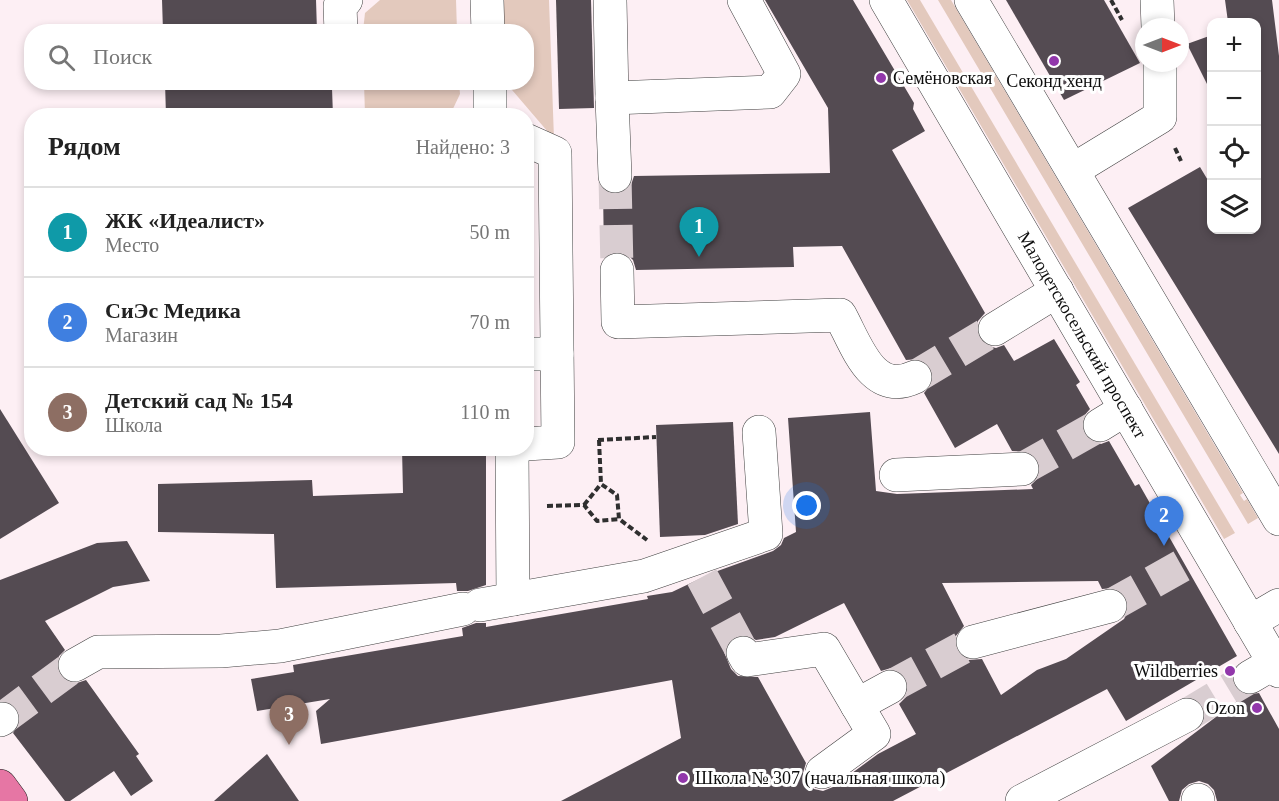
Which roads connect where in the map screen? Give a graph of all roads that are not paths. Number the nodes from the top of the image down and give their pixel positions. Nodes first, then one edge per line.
1 (346, 0) edge
2 (487, 0) edge
3 (610, 0) edge
4 (744, 0) edge
5 (886, 0) edge
6 (971, 0) edge
7 (1157, 0) edge
8 (1158, 18) edge
9 (341, 24) edge
10 (488, 24) edge
11 (1160, 72) edge
12 (490, 90) edge
13 (612, 98) junction
14 (490, 108) edge
15 (534, 144) edge
16 (1072, 170) junction
17 (615, 176) tunnel mouth
18 (617, 270) tunnel mouth
19 (1057, 291) junction
20 (995, 329) tunnel mouth
21 (542, 354) edge
22 (915, 377) tunnel mouth
23 (759, 432) dead end
24 (542, 443) edge
25 (512, 456) edge
26 (1022, 469) tunnel mouth
27 (896, 474) dead end
28 (1279, 519) edge
29 (513, 598) junction
30 (1279, 605) edge
31 (1110, 606) tunnel mouth
32 (1250, 622) junction
33 (973, 642) tunnel mouth
34 (743, 653) dead end
35 (75, 665) tunnel mouth
36 (1268, 670) edge
37 (890, 687) tunnel mouth
38 (857, 705) junction
39 (1187, 715) tunnel mouth
40 (822, 772) dead end
41 (0, 786) edge
42 (11, 801) edge
43 (1022, 801) edge

1 - 9 street
2 - 10 street
3 - 13 street
4 - 13 street
5 - 19 street, Малодетскосельский проспект
6 - 16 street
7 - 8 street
11 - 16 street
12 - 14 street
13 - 17 street
15 - 21 street
16 - 28 street
18 - 22 street
19 - 20 street
19 - 32 street, Малодетскосельский проспект
21 - 24 street
23 - 29 street
25 - 29 street
26 - 27 street
29 - 35 street
30 - 32 street
31 - 33 street
32 - 36 street, Малодетскосельский проспект
34 - 38 street
37 - 38 street
38 - 40 street
39 - 43 street
41 - 42 main road

